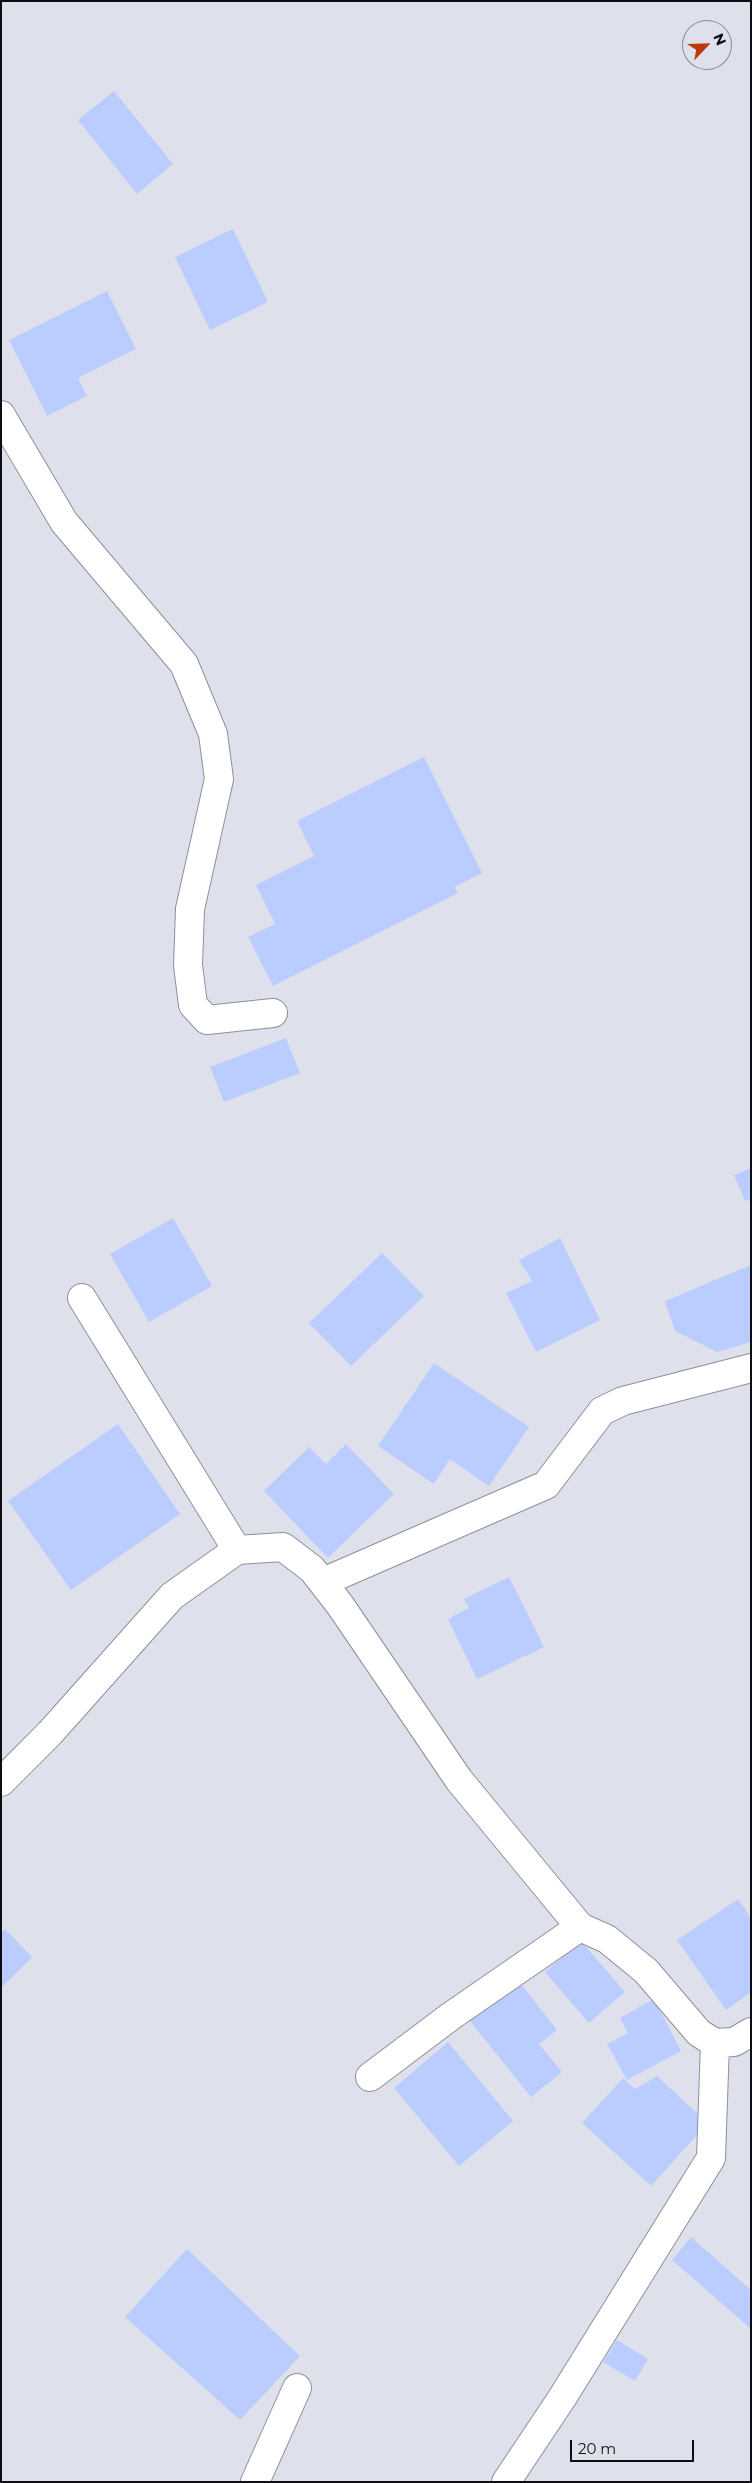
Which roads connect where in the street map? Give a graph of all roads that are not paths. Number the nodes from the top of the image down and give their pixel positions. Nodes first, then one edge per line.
1 (1, 415) edge
2 (273, 1013) dead end
3 (82, 1298) dead end
4 (751, 1368) edge
5 (237, 1550) junction
6 (323, 1582) junction
7 (1, 1782) edge
8 (580, 1927) junction
9 (751, 2032) edge
10 (715, 2043) junction
11 (370, 2077) dead end
12 (297, 2388) dead end
13 (255, 2482) edge
14 (506, 2482) edge

1 - 2 street
3 - 5 street
4 - 6 street
5 - 6 street
5 - 7 street
6 - 8 street
8 - 10 street
8 - 11 street
9 - 10 street
10 - 14 street
12 - 13 street

